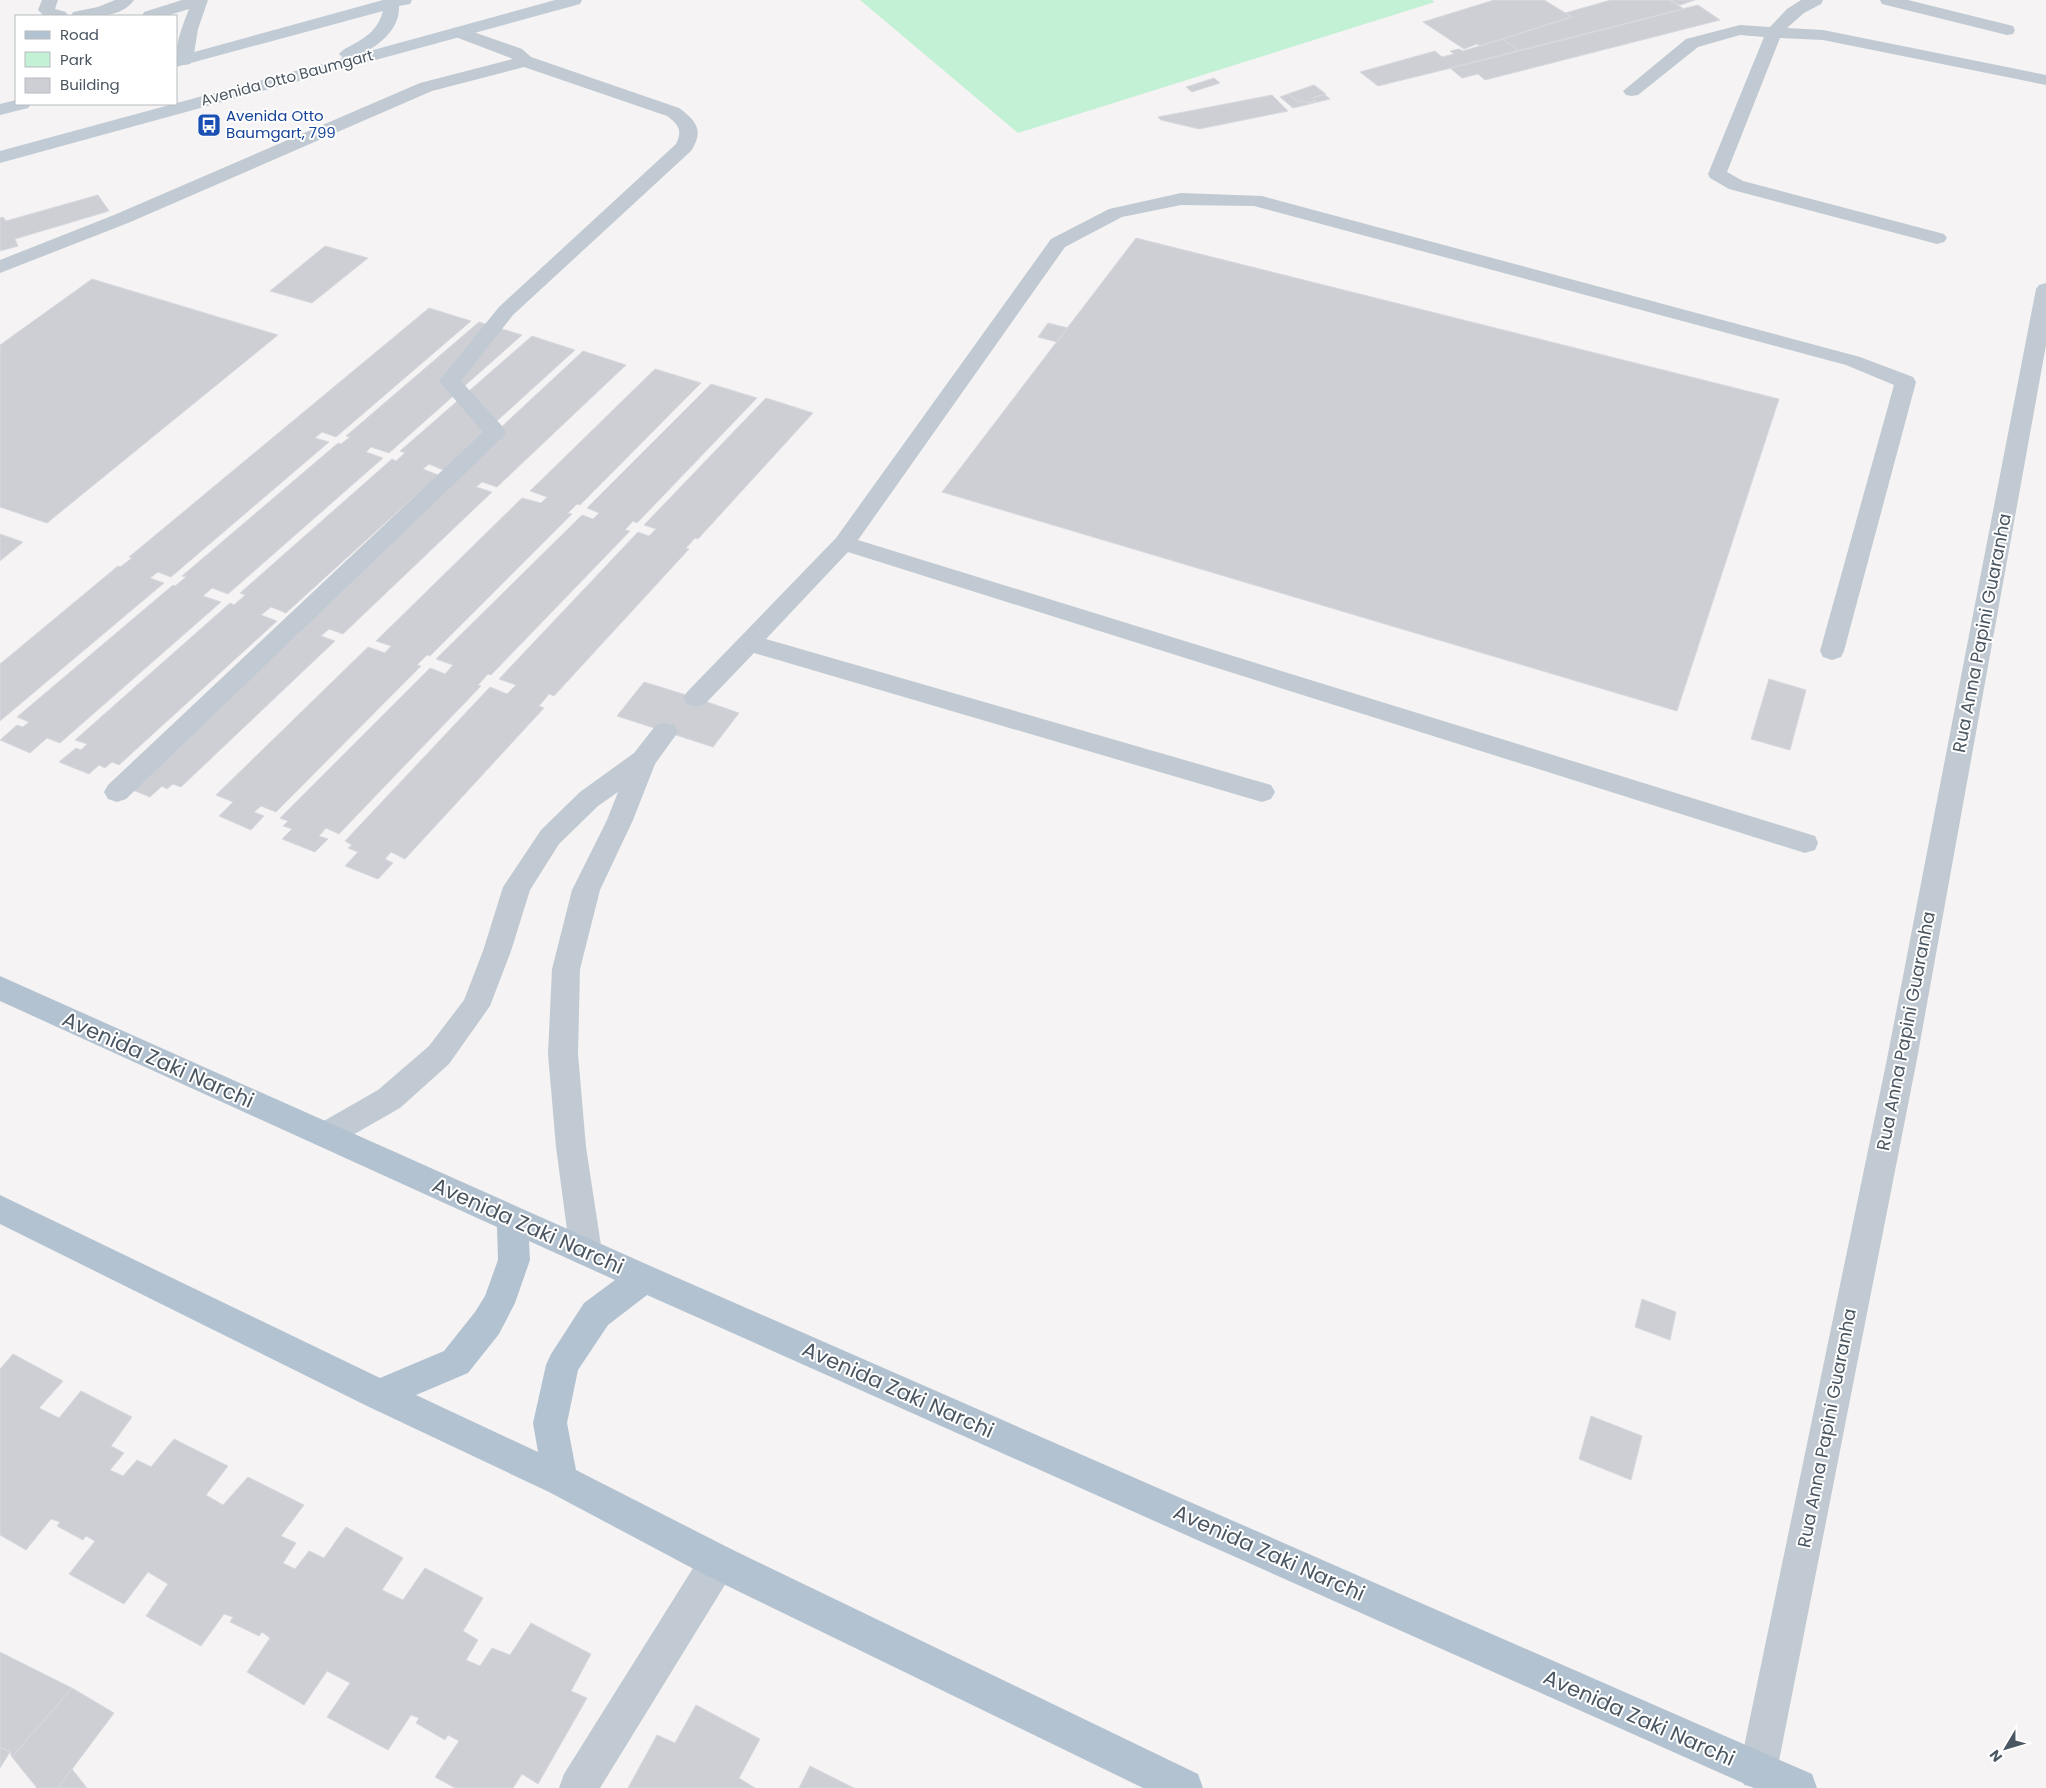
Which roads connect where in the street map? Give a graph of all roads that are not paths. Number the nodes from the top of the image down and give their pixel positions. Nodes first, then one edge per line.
1 (126, 0) edge
2 (199, 0) edge
3 (574, 0) edge
4 (1815, 0) edge
5 (1888, 0) edge
6 (396, 1) edge
7 (83, 15) edge
8 (153, 15) edge
9 (2007, 30) dead end
10 (459, 32) junction
11 (1774, 32) junction
12 (180, 61) edge
13 (525, 61) junction
14 (281, 80) junction
15 (2046, 80) edge
16 (1632, 91) dead end
17 (18, 105) edge
18 (0, 110) edge
19 (0, 157) edge
20 (1937, 238) dead end
21 (0, 267) edge
22 (2046, 289) edge
23 (844, 543) junction
24 (749, 643) junction
25 (1832, 651) dead end
26 (696, 698) dead end
27 (666, 732) dead end
28 (642, 760) junction
29 (117, 792) dead end
30 (1262, 792) dead end
31 (1804, 842) dead end
32 (0, 988) edge
33 (326, 1135) junction
34 (0, 1209) edge
35 (513, 1219) junction
36 (586, 1252) junction
37 (644, 1278) junction
38 (380, 1395) junction
39 (561, 1480) junction
40 (718, 1562) junction
41 (1758, 1770) junction
42 (578, 1788) edge
43 (1184, 1788) edge
44 (1798, 1788) edge

1 - 7 street
2 - 8 street
2 - 12 street
3 - 10 main road, Avenida Otto Baumgart
4 - 11 street
5 - 9 street
6 - 12 main road
6 - 14 main road
10 - 13 street
10 - 14 main road, Avenida Otto Baumgart
11 - 15 street
11 - 16 street
11 - 20 street
13 - 21 street
13 - 29 street
14 - 19 main road, Avenida Otto Baumgart
17 - 18 main road
22 - 41 street, Rua Anna Papini Guaranha
23 - 24 street
23 - 25 street
23 - 31 street
24 - 26 street
24 - 30 street
27 - 28 street
28 - 33 street
28 - 36 street
32 - 33 main road, Avenida Zaki Narchi
33 - 35 main road, Avenida Zaki Narchi
34 - 38 main road
35 - 36 main road, Avenida Zaki Narchi
35 - 38 main road
36 - 37 main road, Avenida Zaki Narchi
37 - 39 main road
37 - 41 main road, Avenida Zaki Narchi
38 - 39 main road
39 - 40 main road
40 - 42 street
40 - 43 main road
41 - 44 main road, Avenida Zaki Narchi

